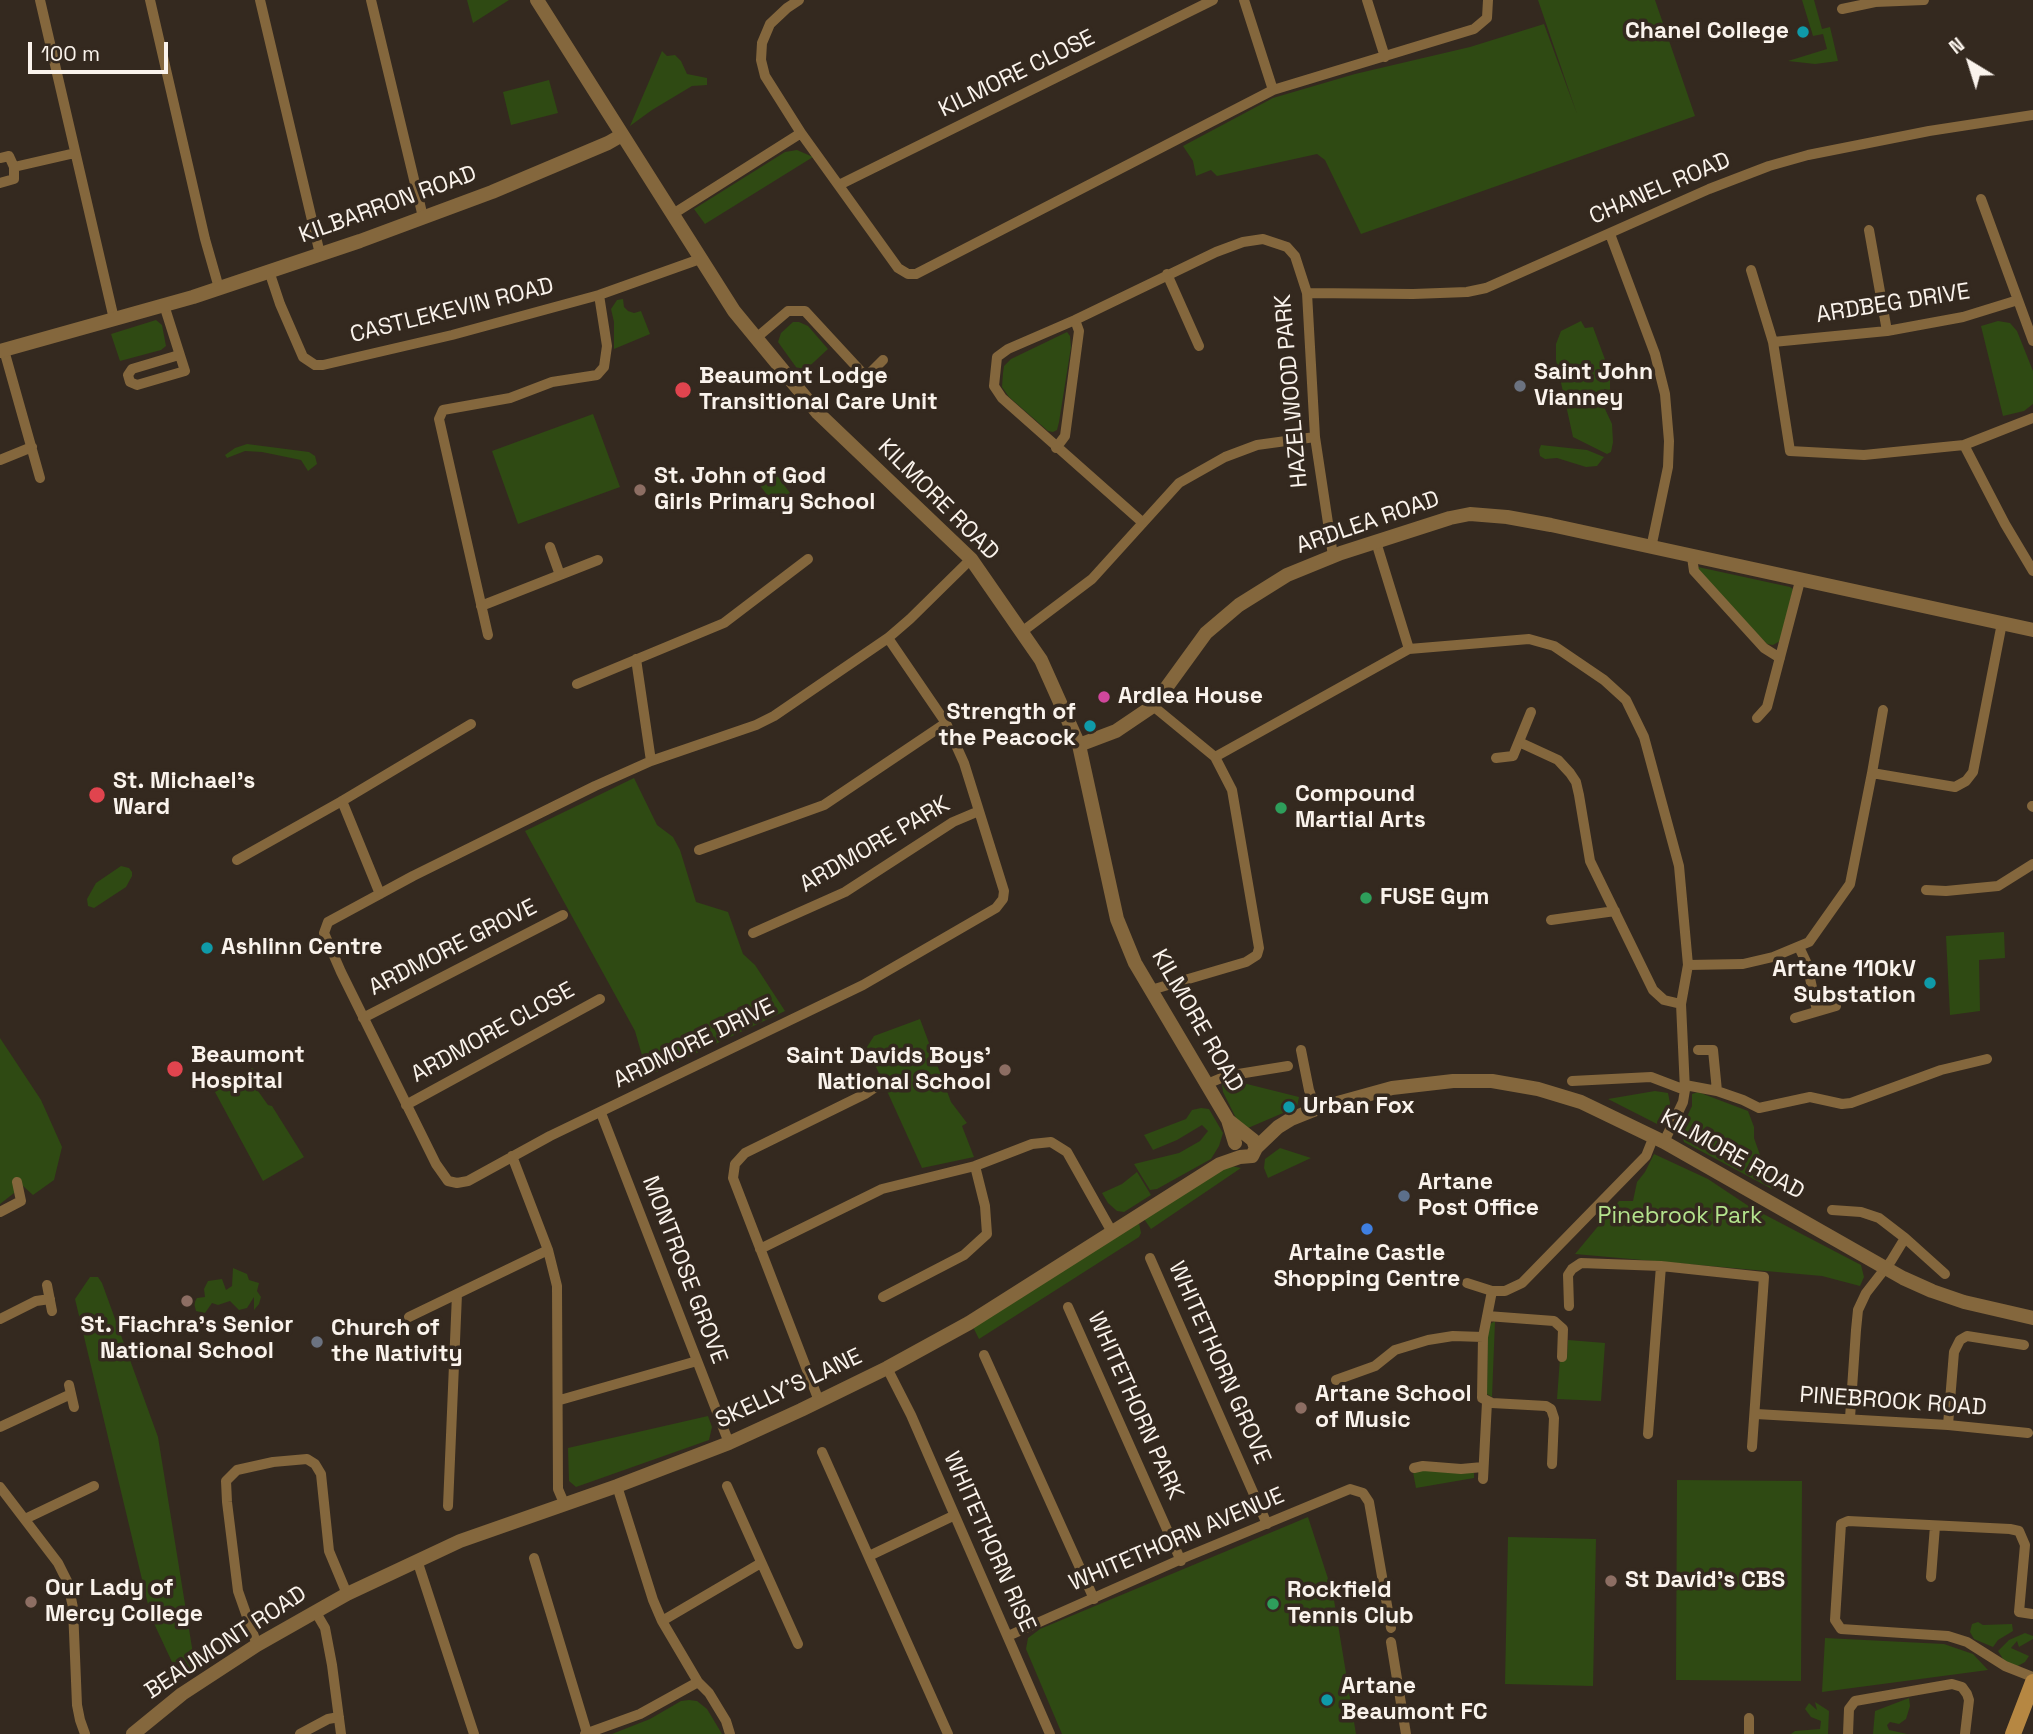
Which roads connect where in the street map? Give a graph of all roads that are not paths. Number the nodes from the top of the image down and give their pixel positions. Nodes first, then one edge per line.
1 (40, 0) edge
2 (150, 0) edge
3 (260, 0) edge
4 (371, 0) edge
5 (537, 0) edge
6 (799, 0) edge
7 (1213, 0) edge
8 (1244, 0) edge
9 (1367, 0) edge
10 (1488, 0) edge
11 (1924, 0) edge
12 (1842, 9) dead end
13 (1385, 57) junction
14 (1273, 90) junction
15 (2033, 115) edge
16 (801, 133) junction
17 (622, 135) junction
18 (75, 153) junction
19 (0, 158) edge
20 (14, 167) junction
21 (0, 183) edge
22 (839, 185) junction
23 (1981, 199) dead end
24 (673, 214) junction
25 (423, 218) junction
26 (1869, 230) dead end
27 (1610, 234) junction
28 (320, 254) junction
29 (700, 259) junction
30 (1751, 270) dead end
31 (269, 271) junction
32 (1167, 274) junction
33 (219, 288) junction
34 (1307, 293) junction
35 (598, 295) junction
36 (2018, 300) junction
37 (164, 305) junction
38 (114, 319) junction
39 (1075, 320) junction
40 (1887, 331) junction
41 (755, 339) junction
42 (2033, 341) edge
43 (1773, 342) junction
44 (1199, 346) dead end
45 (2, 350) edge
46 (179, 355) junction
47 (883, 360) dead end
48 (2033, 418) edge
49 (1315, 437) junction
50 (1964, 445) junction
51 (32, 447) junction
52 (1056, 447) junction
53 (0, 460) edge
54 (40, 478) dead end
55 (1142, 522) junction
56 (1376, 542) junction
57 (550, 547) dead end
58 (1651, 548) junction
59 (1333, 556) junction
60 (1692, 557) junction
61 (807, 559) dead end
62 (971, 559) junction
63 (598, 560) dead end
64 (2033, 571) edge
65 (560, 575) junction
66 (1800, 581) junction
67 (481, 606) junction
68 (2002, 623) junction
69 (2033, 630) edge
70 (1023, 631) junction
71 (488, 635) dead end
72 (888, 638) junction
73 (1409, 649) junction
74 (1780, 658) junction
75 (636, 659) junction
76 (576, 684) dead end
77 (1153, 706) junction
78 (1883, 710) dead end
79 (1531, 712) dead end
80 (1757, 718) dead end
81 (946, 723) junction
82 (471, 724) dead end
83 (1519, 743) junction
84 (1079, 746) junction
85 (1215, 757) junction
86 (1496, 758) dead end
87 (651, 761) junction
88 (1872, 773) junction
89 (342, 801) junction
90 (979, 811) junction
91 (699, 850) dead end
92 (237, 860) dead end
93 (2033, 864) edge
94 (1926, 890) dead end
95 (380, 894) junction
96 (1615, 911) junction
97 (563, 915) dead end
98 (1551, 919) dead end
99 (753, 933) dead end
100 (1799, 947) junction
101 (1688, 965) junction
102 (1151, 990) junction
103 (600, 999) dead end
104 (1681, 1004) junction
105 (1836, 1006) dead end
106 (1817, 1011) junction
107 (363, 1018) junction
108 (1795, 1018) dead end
109 (1301, 1050) dead end
110 (1698, 1050) dead end
111 (1987, 1059) dead end
112 (1289, 1066) dead end
113 (883, 1082) dead end
114 (1572, 1082) dead end
115 (1207, 1084) junction
116 (1685, 1088) junction
117 (1717, 1091) junction
118 (406, 1105) junction
119 (1316, 1108) junction
120 (601, 1112) junction
121 (1659, 1139) junction
122 (1244, 1144) junction
123 (512, 1156) junction
124 (975, 1166) junction
125 (17, 1182) dead end
126 (1832, 1210) dead end
127 (0, 1212) edge
128 (1112, 1232) junction
129 (1905, 1238) junction
130 (760, 1249) junction
131 (548, 1250) junction
132 (1150, 1258) dead end
133 (1661, 1266) junction
134 (1884, 1267) junction
135 (1945, 1274) dead end
136 (1468, 1283) dead end
137 (47, 1285) dead end
138 (1492, 1291) junction
139 (457, 1294) junction
140 (883, 1297) dead end
141 (50, 1298) junction
142 (1569, 1306) dead end
143 (1068, 1307) dead end
144 (52, 1311) dead end
145 (409, 1317) dead end
146 (1487, 1317) junction
147 (2033, 1318) edge
148 (0, 1319) edge
149 (1483, 1337) junction
150 (2024, 1345) dead end
151 (984, 1355) dead end
152 (1562, 1357) dead end
153 (696, 1361) junction
154 (887, 1368) junction
155 (1336, 1380) dead end
156 (560, 1400) junction
157 (819, 1401) junction
158 (1487, 1402) junction
159 (74, 1407) dead end
160 (1755, 1414) junction
161 (1850, 1418) junction
162 (1948, 1425) junction
163 (0, 1427) edge
164 (2028, 1433) dead end
165 (1648, 1434) dead end
166 (729, 1443) junction
167 (1752, 1447) dead end
168 (821, 1452) dead end
169 (1552, 1464) dead end
170 (1414, 1468) dead end
171 (94, 1486) dead end
172 (617, 1486) junction
173 (727, 1486) dead end
174 (0, 1487) edge
175 (564, 1503) junction
176 (448, 1506) dead end
177 (953, 1516) junction
178 (25, 1519) junction
179 (1267, 1524) junction
180 (1936, 1526) junction
181 (869, 1556) junction
182 (534, 1558) dead end
183 (417, 1560) junction
184 (1181, 1561) junction
185 (761, 1563) junction
186 (1931, 1577) dead end
187 (346, 1594) junction
188 (1094, 1598) junction
189 (315, 1611) junction
190 (2032, 1614) edge
191 (662, 1621) junction
192 (1391, 1628) dead end
193 (1008, 1636) junction
194 (1391, 1642) dead end
195 (798, 1644) dead end
196 (257, 1645) junction
197 (2033, 1679) edge
198 (698, 1682) junction
199 (339, 1717) junction
200 (1749, 1718) dead end
201 (85, 1734) edge
202 (133, 1734) edge
203 (300, 1734) edge
204 (341, 1734) edge
205 (474, 1734) edge
206 (586, 1734) edge
207 (730, 1734) edge
208 (948, 1734) edge
209 (1050, 1734) edge
210 (1406, 1734) edge
211 (1749, 1734) edge
212 (1849, 1734) edge
213 (1965, 1734) edge
214 (2013, 1734) edge

1 - 18 street
2 - 33 street
3 - 28 street
4 - 25 street
5 - 17 street, KILMORE ROAD
6 - 16 street
7 - 22 street, KILMORE CLOSE
8 - 14 street
9 - 13 street
10 - 13 street
11 - 12 street
13 - 14 street
14 - 22 street
15 - 27 street, CHANEL ROAD
16 - 22 street
16 - 24 street
17 - 24 street, KILMORE ROAD
17 - 25 street, KILBARRON ROAD
18 - 20 street
18 - 38 street
19 - 20 street
20 - 21 street
23 - 36 street
24 - 29 street, KILMORE ROAD
25 - 28 street, KILBARRON ROAD
26 - 40 street
27 - 34 street, CHANEL ROAD
27 - 58 street
28 - 31 street, KILBARRON ROAD
29 - 35 street, CASTLEKEVIN ROAD
29 - 41 street, KILMORE ROAD
30 - 43 street
31 - 33 street, KILBARRON ROAD
31 - 35 street, CASTLEKEVIN ROAD
32 - 34 street, HAZELWOOD PARK
32 - 39 street, HAZELWOOD PARK
32 - 44 street
33 - 37 street, KILBARRON ROAD
34 - 49 street, HAZELWOOD PARK
35 - 67 street
36 - 40 street, ARDBEG DRIVE
36 - 42 street
37 - 38 street, KILBARRON ROAD
37 - 46 street
38 - 45 street, KILBARRON ROAD
39 - 52 street
39 - 52 street, HAZELWOOD PARK
40 - 43 street, ARDBEG DRIVE
41 - 47 street
41 - 62 street, KILMORE ROAD
43 - 50 street
45 - 51 street
46 - 46 street
48 - 50 street
49 - 55 street
49 - 59 street, HAZELWOOD PARK
50 - 64 street
51 - 53 street
51 - 54 street
52 - 55 street, HAZELWOOD PARK
55 - 70 street
56 - 58 street, ARDLEA ROAD
56 - 59 street, ARDLEA ROAD
56 - 73 street
57 - 65 street
58 - 60 street, ARDLEA ROAD
59 - 77 street, ARDLEA ROAD
60 - 66 street, ARDLEA ROAD
60 - 74 street
61 - 75 street
62 - 70 street, KILMORE ROAD
62 - 72 street, ARDMORE DRIVE
63 - 65 street
65 - 67 street
66 - 68 street, ARDLEA ROAD
66 - 74 street
67 - 71 street
68 - 69 street, ARDLEA ROAD
68 - 88 street
70 - 84 street, KILMORE ROAD
72 - 81 street, ARDMORE DRIVE
72 - 87 street, ARDMORE DRIVE
73 - 85 street
73 - 101 street
74 - 80 street
75 - 76 street
75 - 87 street
77 - 84 street, ARDLEA ROAD
77 - 85 street
78 - 88 street
79 - 83 street
81 - 90 street, ARDMORE DRIVE
81 - 91 street
82 - 89 street
83 - 86 street
83 - 96 street
84 - 102 street, KILMORE ROAD
85 - 102 street
87 - 95 street, ARDMORE DRIVE
88 - 100 street
89 - 92 street
89 - 95 street
90 - 99 street, ARDMORE PARK
90 - 120 street, ARDMORE DRIVE
93 - 94 street
95 - 107 street, ARDMORE DRIVE
96 - 98 street
96 - 104 street
97 - 107 street, ARDMORE GROVE
100 - 101 street
100 - 106 street
101 - 104 street
102 - 115 street, KILMORE ROAD
103 - 118 street, ARDMORE CLOSE
104 - 116 street
105 - 106 street
106 - 108 street
107 - 118 street, ARDMORE DRIVE
109 - 119 street
110 - 117 street
111 - 117 street
112 - 115 street
113 - 130 street
114 - 116 street
115 - 122 street, KILMORE ROAD
116 - 117 street
116 - 121 street
118 - 123 street, ARDMORE DRIVE
119 - 121 street, KILMORE ROAD
119 - 122 street, KILMORE ROAD
120 - 123 street, ARDMORE DRIVE
120 - 153 street, MONTROSE GROVE
121 - 134 street, KILMORE ROAD
121 - 138 street
122 - 128 street, SKELLY'S LANE
123 - 131 street
124 - 128 street
124 - 130 street
124 - 140 street
125 - 127 street
126 - 129 street
128 - 154 street, SKELLY'S LANE
129 - 134 street
129 - 135 street
130 - 157 street
131 - 139 street
131 - 156 street
132 - 179 street, WHITETHORN GROVE
133 - 142 street
133 - 160 street
133 - 165 street
134 - 147 street, KILMORE ROAD
134 - 161 street
136 - 138 street
137 - 141 street
138 - 146 street
139 - 145 street
139 - 176 street
141 - 144 street
141 - 148 street
143 - 184 street, WHITETHORN PARK
146 - 149 street
146 - 152 street
149 - 155 street
149 - 158 street
150 - 162 street
151 - 188 street
153 - 156 street
153 - 166 street, MONTROSE GROVE
154 - 157 street, SKELLY'S LANE
154 - 177 street, WHITETHORN RISE
156 - 175 street
157 - 166 street, SKELLY'S LANE
158 - 169 street
158 - 170 street
159 - 163 street
160 - 161 street, PINEBROOK ROAD
160 - 167 street
161 - 162 street, PINEBROOK ROAD
162 - 164 street, PINEBROOK ROAD
166 - 172 street, SKELLY'S LANE
168 - 181 street
171 - 178 street
172 - 175 street, SKELLY'S LANE
172 - 191 street
173 - 185 street
174 - 178 street
175 - 183 street, SKELLY'S LANE
177 - 181 street
177 - 193 street, WHITETHORN RISE
178 - 201 street
179 - 184 street, WHITETHORN AVENUE
179 - 192 street, WHITETHORN AVENUE
180 - 186 street
180 - 190 street
180 - 197 street
181 - 208 street
182 - 206 street
183 - 187 street, SKELLY'S LANE
183 - 205 street
184 - 188 street, WHITETHORN AVENUE
185 - 191 street
185 - 195 street
187 - 189 street, BEAUMONT ROAD
187 - 196 street
188 - 193 street, WHITETHORN AVENUE
189 - 196 street, BEAUMONT ROAD
189 - 199 street
191 - 198 street
193 - 209 street, WHITETHORN RISE
194 - 210 street
196 - 202 street, BEAUMONT ROAD
197 - 214 main road
198 - 206 street
198 - 207 street
199 - 203 street
199 - 204 street
200 - 211 street
212 - 213 street

